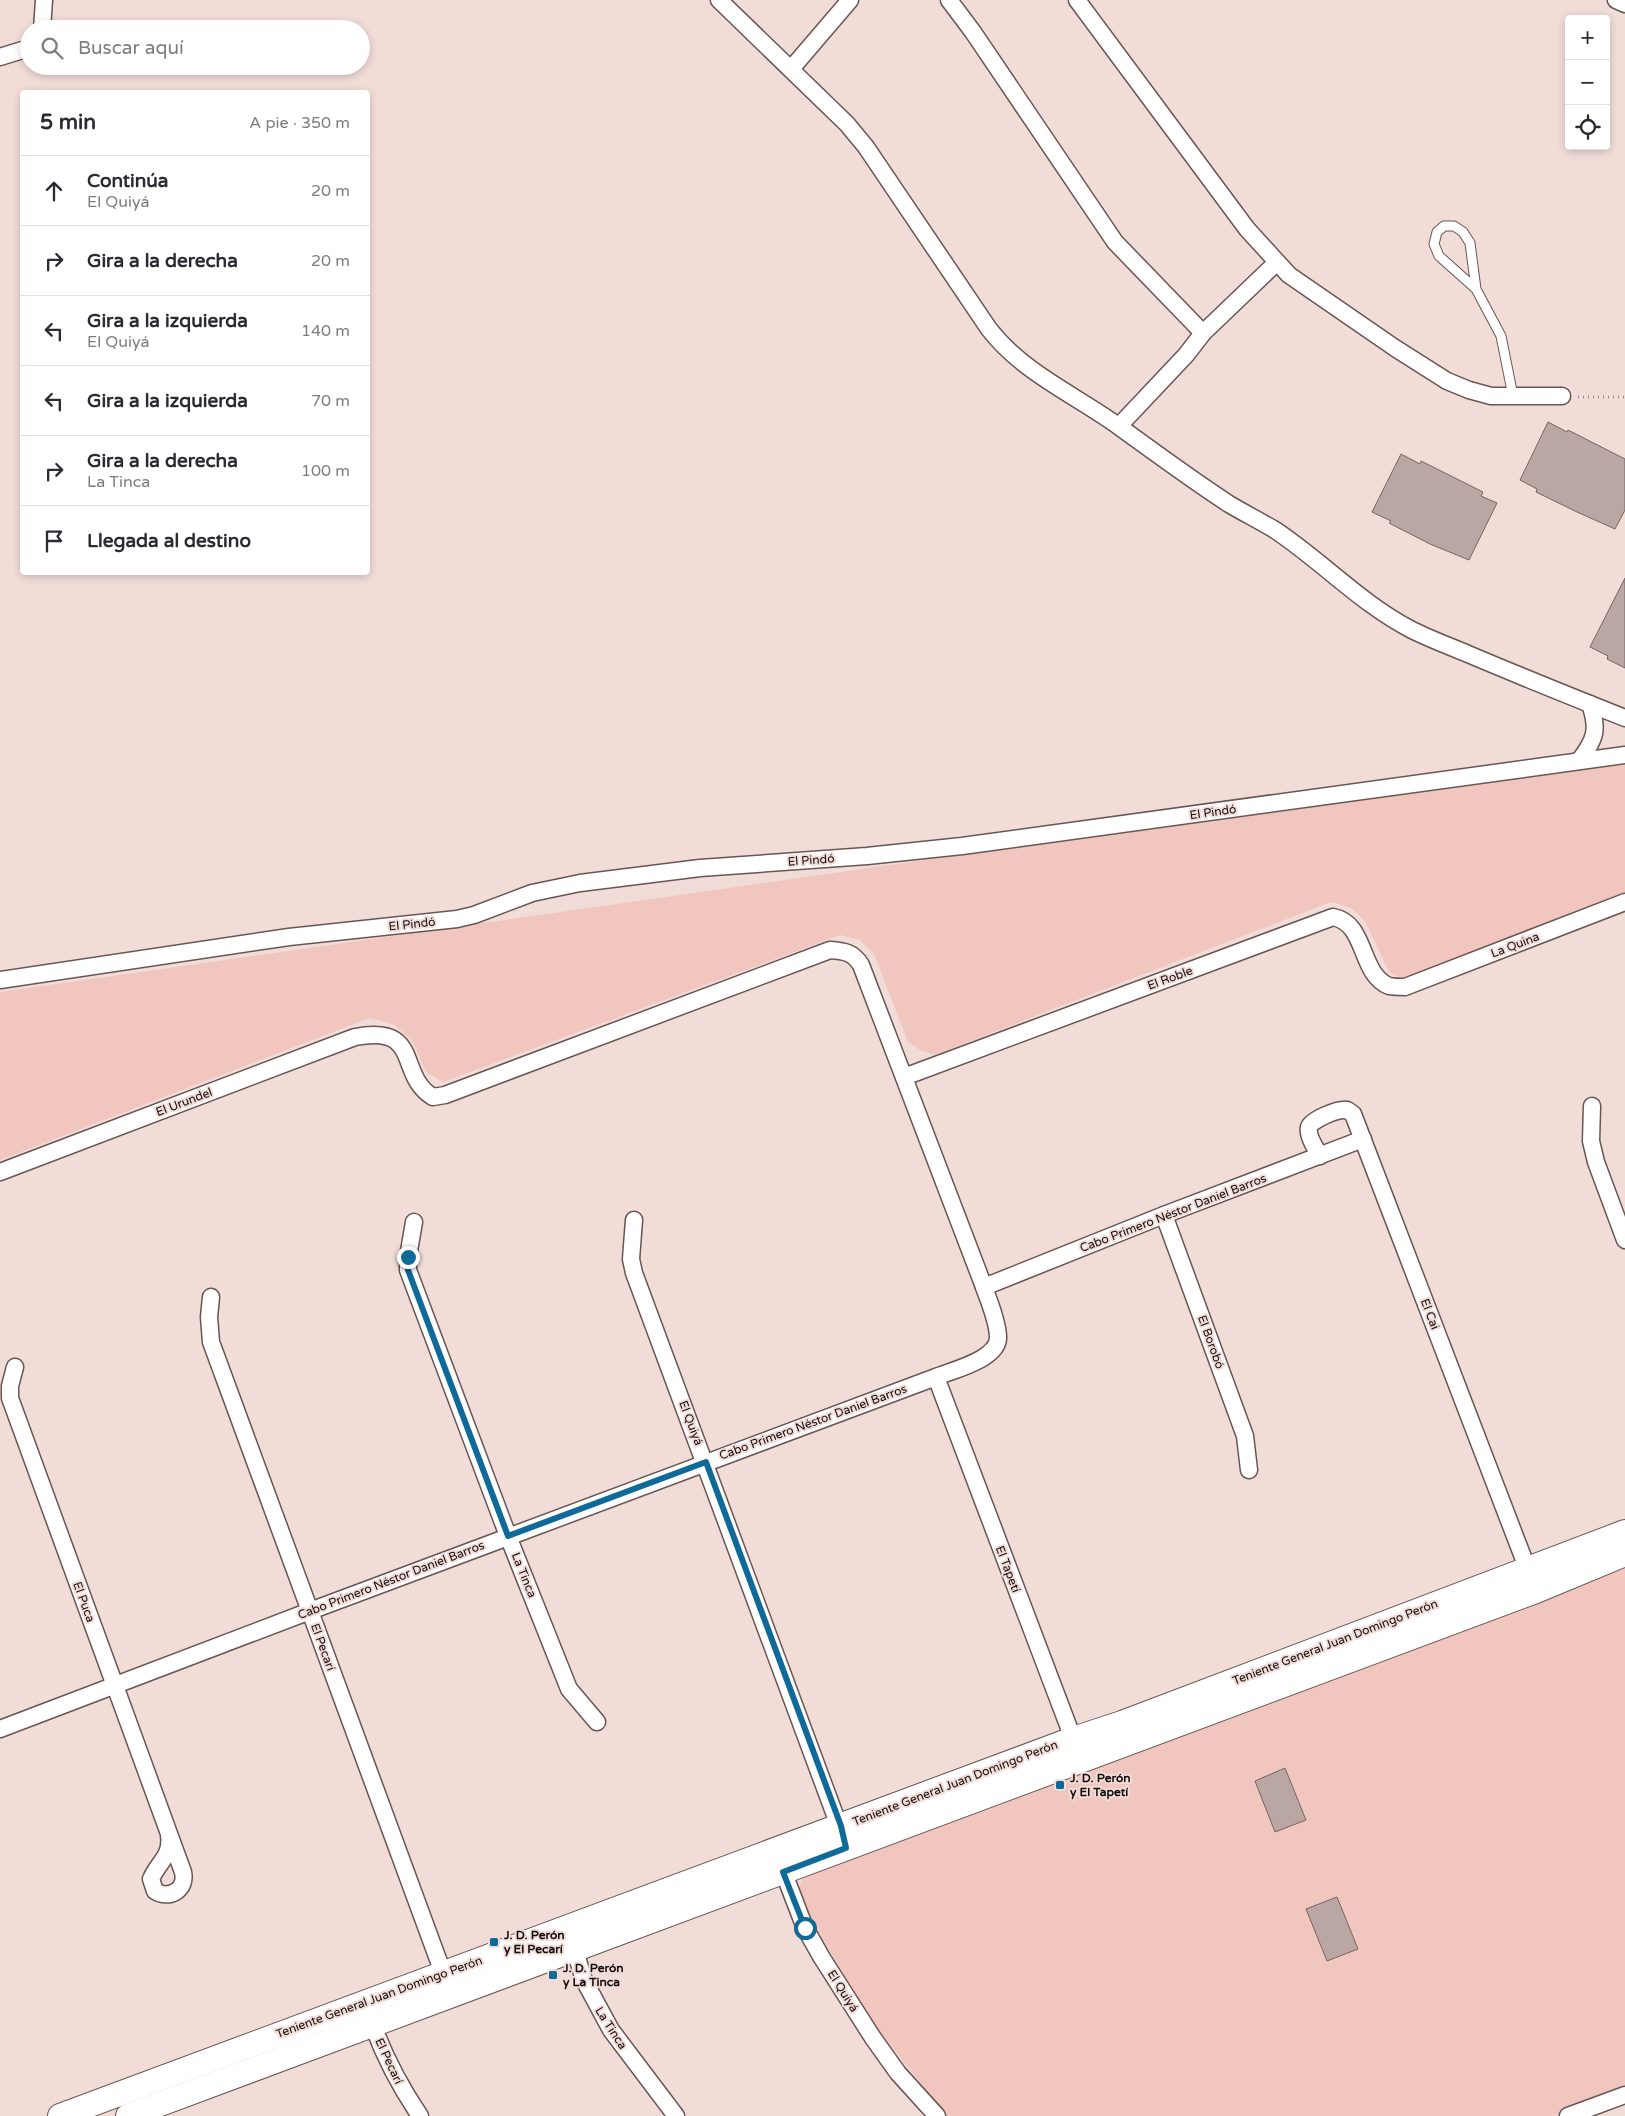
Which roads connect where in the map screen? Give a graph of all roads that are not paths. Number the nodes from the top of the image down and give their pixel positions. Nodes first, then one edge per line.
1 (44, 0) edge
2 (719, 0) edge
3 (850, 0) edge
4 (949, 0) edge
5 (1077, 0) edge
6 (1616, 0) edge
7 (1625, 4) edge
8 (43, 20) edge
9 (20, 51) edge
10 (0, 57) edge
11 (791, 69) junction
12 (1276, 263) junction
13 (1476, 289) junction
14 (1203, 333) junction
15 (1513, 396) junction
16 (1562, 396) road end
17 (1119, 426) junction
18 (1590, 704) junction
19 (1625, 718) edge
20 (1625, 755) edge
21 (1579, 761) junction
22 (1625, 902) edge
23 (0, 980) edge
24 (1405, 987) joint
25 (904, 1077) junction
26 (1592, 1106) dead end
27 (1363, 1140) junction
28 (1320, 1156) junction
29 (0, 1172) edge
30 (1164, 1215) junction
31 (634, 1220) dead end
32 (414, 1222) dead end
33 (1625, 1240) edge
34 (984, 1287) junction
35 (212, 1297) dead end
36 (15, 1367) dead end
37 (936, 1377) junction
38 (706, 1462) junction
39 (1249, 1470) dead end
40 (1625, 1532) edge
41 (508, 1536) junction
42 (1625, 1554) edge
43 (1532, 1581) junction
44 (310, 1610) junction
45 (115, 1686) junction
46 (597, 1722) dead end
47 (0, 1729) edge
48 (1072, 1739) junction
49 (1082, 1761) junction
50 (169, 1835) dead end
51 (843, 1837) junction
52 (779, 1861) junction
53 (571, 1938) junction
54 (444, 1972) junction
55 (451, 1995) junction
56 (369, 2014) junction
57 (130, 2089) junction
58 (1625, 2095) edge
59 (136, 2114) edge
60 (60, 2116) edge
61 (420, 2116) edge
62 (676, 2116) edge
63 (937, 2116) edge
64 (1568, 2116) edge

1 - 8 street
2 - 11 street
3 - 11 street
4 - 14 street
5 - 12 street
6 - 7 street
9 - 10 street
11 - 17 street
12 - 14 street
12 - 15 street
13 - 13 lane
13 - 15 lane
14 - 17 street
15 - 16 street
17 - 18 street
18 - 19 street
18 - 21 street
20 - 21 street, El Pindó
21 - 23 street, El Pindó
22 - 24 street, La Quina
24 - 25 street, El Roble
25 - 29 street, El Urundel
25 - 34 street
26 - 33 street
27 - 28 street, Cabo Primero Néstor Daniel Barros
27 - 28 street, El Cai
27 - 43 street, El Cai
28 - 30 street, Cabo Primero Néstor Daniel Barros
30 - 34 street, Cabo Primero Néstor Daniel Barros
30 - 39 street, El Borobó
31 - 38 street, El Quiyá
32 - 41 street, La Tinca
34 - 37 street, Cabo Primero Néstor Daniel Barros
35 - 44 street, El Pecarí
36 - 45 street, El Puca
37 - 38 street, Cabo Primero Néstor Daniel Barros
37 - 48 street, El Tapetí
38 - 41 street, Cabo Primero Néstor Daniel Barros
38 - 51 street, El Quiyá
40 - 43 main road, Teniente General Juan Domingo Perón
41 - 44 street, Cabo Primero Néstor Daniel Barros
41 - 46 street, La Tinca
42 - 43 main road, Teniente General Juan Domingo Perón
43 - 48 main road, Teniente General Juan Domingo Perón
43 - 49 main road, Teniente General Juan Domingo Perón
44 - 45 street, Cabo Primero Néstor Daniel Barros
44 - 54 street, El Pecarí
45 - 47 street, Cabo Primero Néstor Daniel Barros
45 - 50 street, El Puca
48 - 49 street, El Tapetí
48 - 51 main road, Teniente General Juan Domingo Perón
49 - 51 main road, Teniente General Juan Domingo Perón
51 - 52 main road, Teniente General Juan Domingo Perón
52 - 53 main road, Teniente General Juan Domingo Perón
52 - 63 street, El Quiyá
53 - 54 main road, Teniente General Juan Domingo Perón
53 - 55 main road, Teniente General Juan Domingo Perón
53 - 62 street, La Tinca
54 - 55 street, El Pecarí
54 - 56 main road, Teniente General Juan Domingo Perón
55 - 56 main road, Teniente General Juan Domingo Perón
56 - 57 main road, Teniente General Juan Domingo Perón
56 - 59 main road, Teniente General Juan Domingo Perón
56 - 61 street, El Pecarí
57 - 59 street
57 - 60 main road, Teniente General Juan Domingo Perón
58 - 64 street

